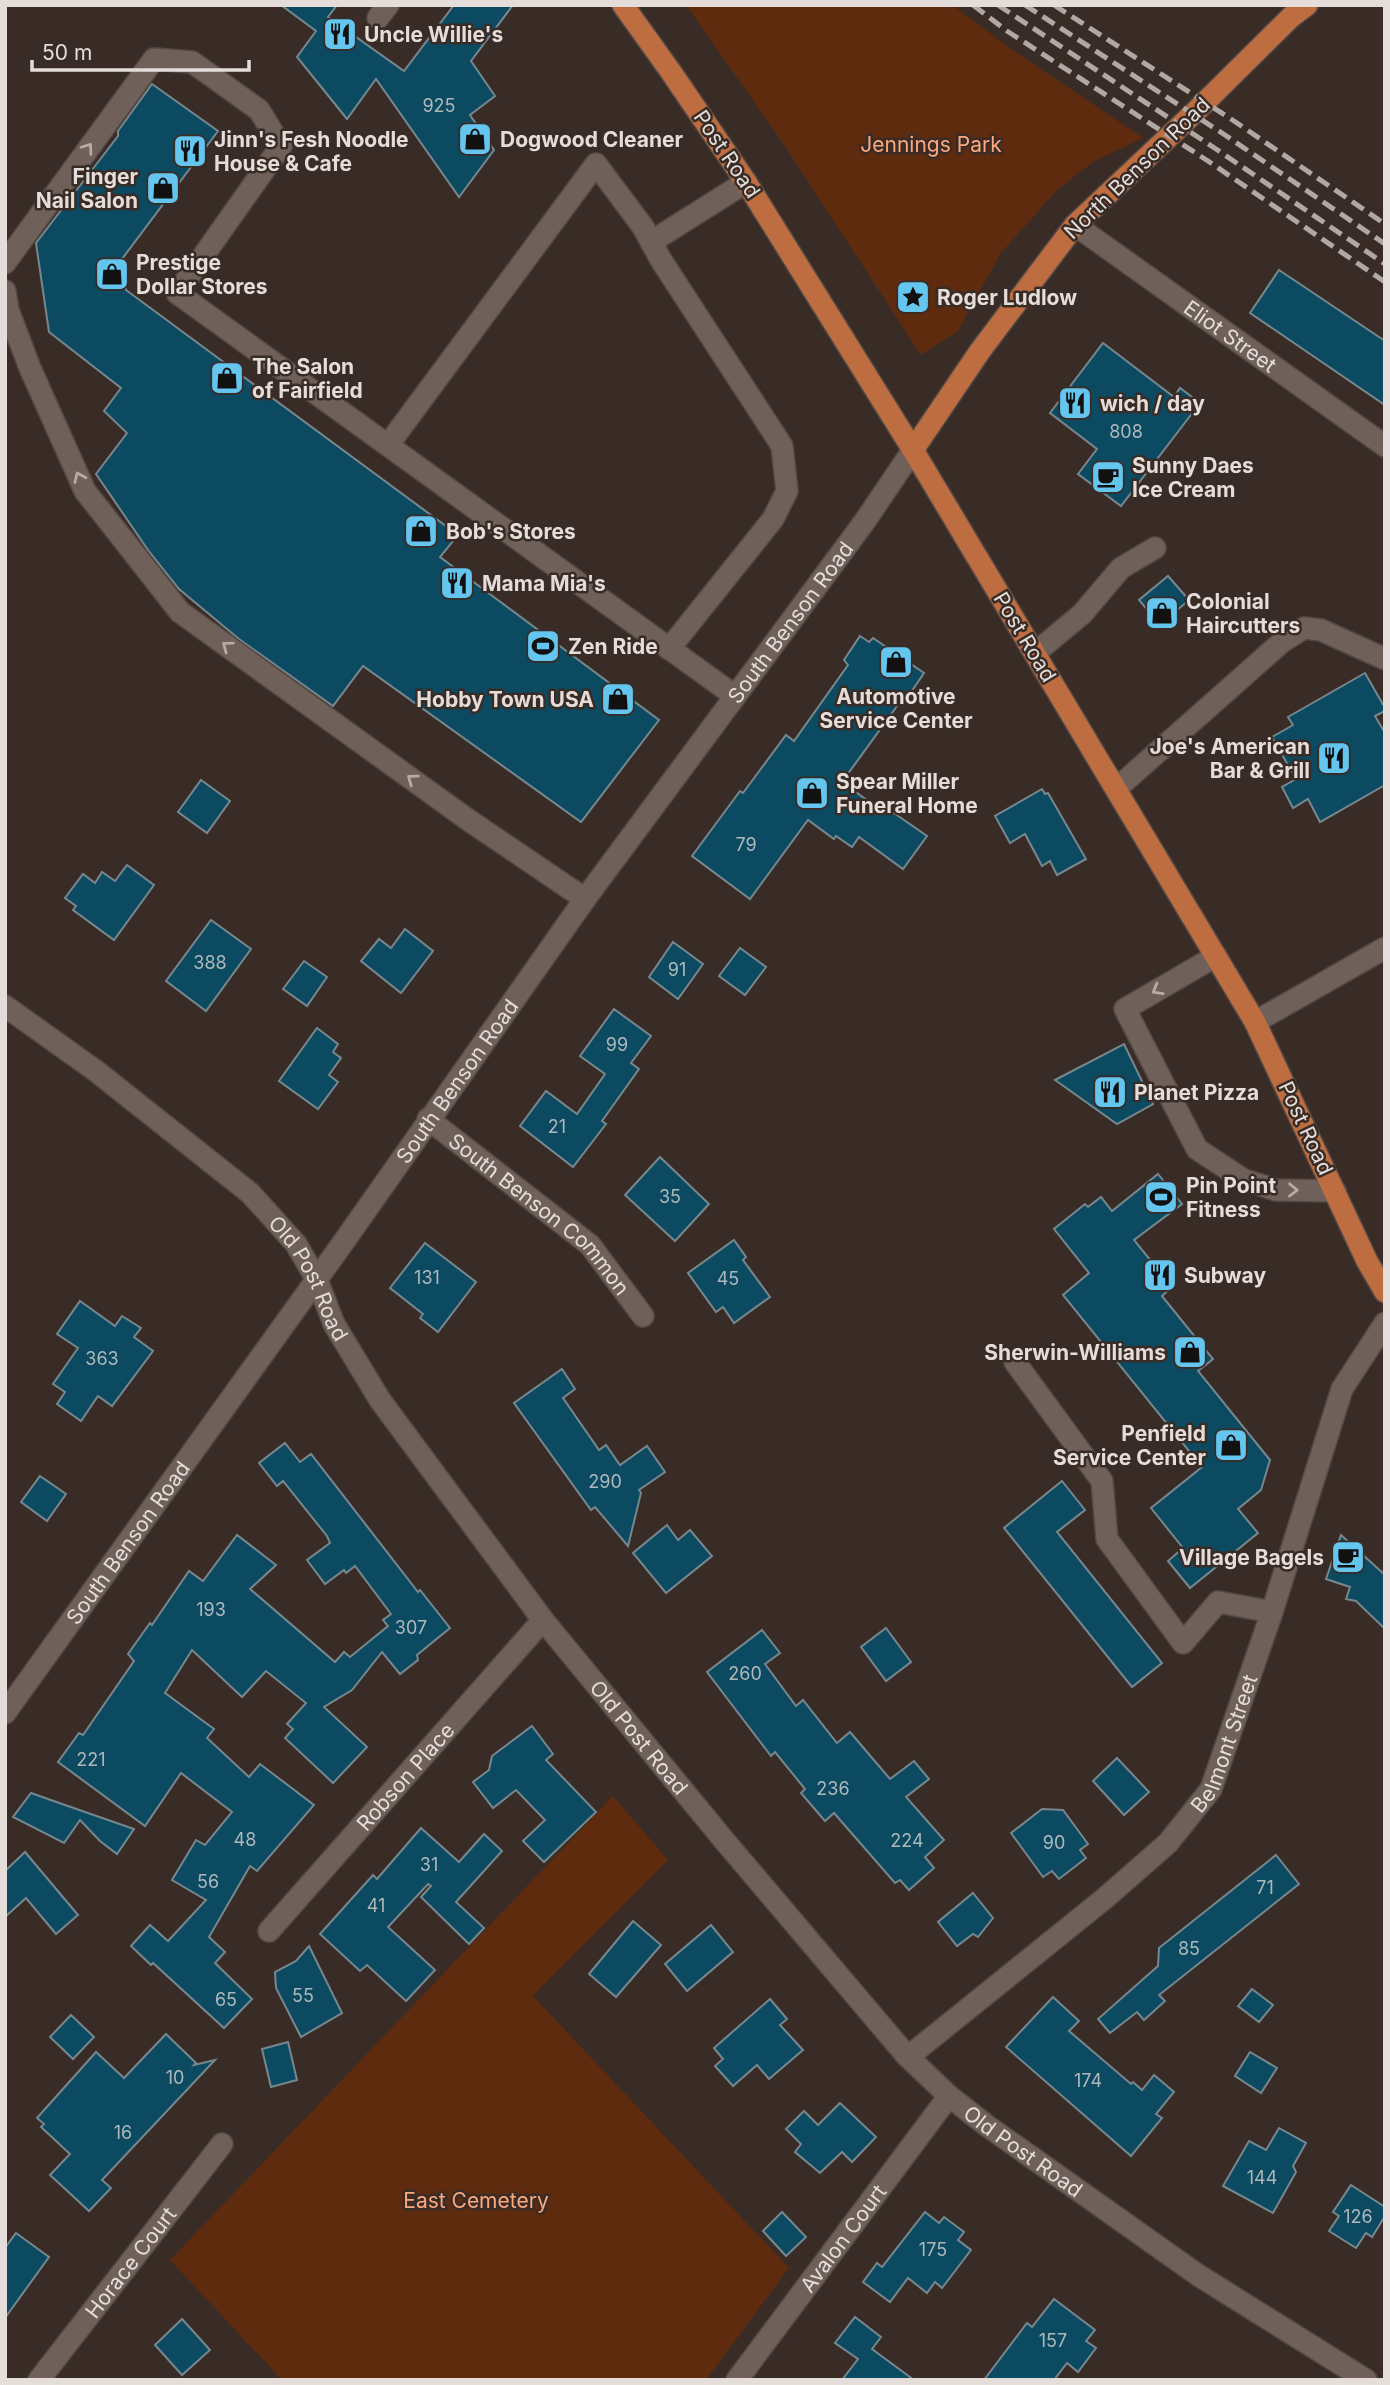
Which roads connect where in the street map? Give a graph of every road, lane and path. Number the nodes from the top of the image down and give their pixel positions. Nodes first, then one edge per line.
1 (623, 5) edge
2 (1307, 5) edge
3 (746, 182) junction
4 (1074, 225) junction
5 (651, 242) junction
6 (5, 263) edge
7 (5, 291) edge
8 (388, 445) junction
9 (1385, 446) edge
10 (913, 450) junction
11 (1155, 548) dead end
12 (669, 649) junction
13 (1035, 653) junction
14 (1385, 659) edge
15 (734, 696) junction
16 (1116, 789) junction
17 (585, 899) junction
18 (1385, 948) edge
19 (1216, 956) junction
20 (5, 1006) edge
21 (1255, 1022) junction
22 (428, 1119) junction
23 (1335, 1191) junction
24 (317, 1280) junction
25 (1385, 1292) edge
26 (643, 1316) dead end
27 (1385, 1322) edge
28 (1015, 1362) dead end
29 (1272, 1612) junction
30 (543, 1620) junction
31 (5, 1713) edge
32 (270, 1931) dead end
33 (908, 2057) junction
34 (949, 2096) junction
35 (222, 2144) dead end
36 (38, 2380) edge
37 (737, 2380) edge
38 (1366, 2380) edge

1 - 3 main road, Post Road
2 - 4 main road, North Benson Road
3 - 5 street
3 - 10 main road, Post Road
4 - 9 street, Eliot Street
4 - 10 main road, North Benson Road
5 - 8 street
5 - 12 street
6 -> 8 street
17 -> 7 street
8 - 12 street
10 - 13 main road, Post Road
10 - 15 street, South Benson Road
11 - 13 street
12 - 15 street
13 - 16 main road, Post Road
14 - 16 street
15 - 17 street, South Benson Road
16 - 19 main road, Post Road
17 - 22 street, South Benson Road
18 - 21 street
19 - 21 main road, Post Road
19 -> 23 street
20 - 24 street, Old Post Road
21 - 23 main road, Post Road
22 - 24 street, South Benson Road
22 - 26 street, South Benson Common
23 - 25 main road, Post Road
24 - 30 street, Old Post Road
24 - 31 street, South Benson Road
27 - 29 street, Belmont Street
28 - 29 street
29 - 33 street, Belmont Street
30 - 32 street, Robson Place
30 - 33 street, Old Post Road
33 - 34 street, Old Post Road
34 - 37 street, Avalon Court
34 - 38 street, Old Post Road
35 - 36 street, Horace Court

